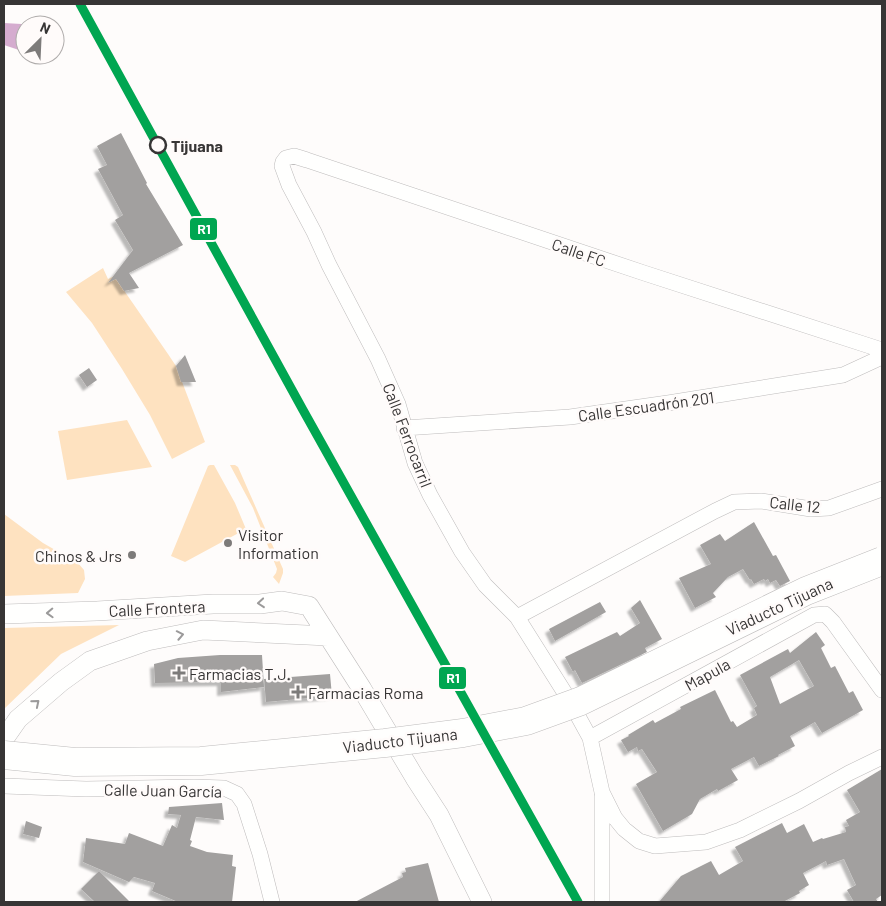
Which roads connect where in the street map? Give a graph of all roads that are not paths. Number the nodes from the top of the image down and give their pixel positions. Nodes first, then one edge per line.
1 (282, 166) joint
2 (882, 350) edge
3 (882, 357) edge
4 (404, 428) junction
5 (882, 489) edge
6 (882, 562) edge
7 (882, 577) edge
8 (4, 614) edge
9 (517, 617) junction
10 (328, 636) junction
11 (882, 690) edge
12 (590, 738) junction
13 (4, 739) edge
14 (4, 756) edge
15 (882, 756) edge
16 (4, 786) edge
17 (602, 792) junction
18 (272, 902) edge
19 (482, 902) edge
20 (602, 902) edge

1 - 2 street, Calle FC
1 - 4 street, Calle Ferrocarril
3 - 4 street, Calle Escuadrón 201
4 - 9 street, Calle Ferrocarril
5 - 9 street, Calle 12
6 - 14 highway, Viaducto Tijuana, bridge
7 - 14 highway, Viaducto Tijuana, bridge
10 -> 8 street, Calle Frontera
9 - 12 street, Calle Ferrocarril
13 -> 10 street
10 - 19 street
11 - 12 street, Mapula
12 - 17 street, Calle Ferrocarril
15 - 17 street
16 - 18 street, Calle Juan García
17 - 20 street

